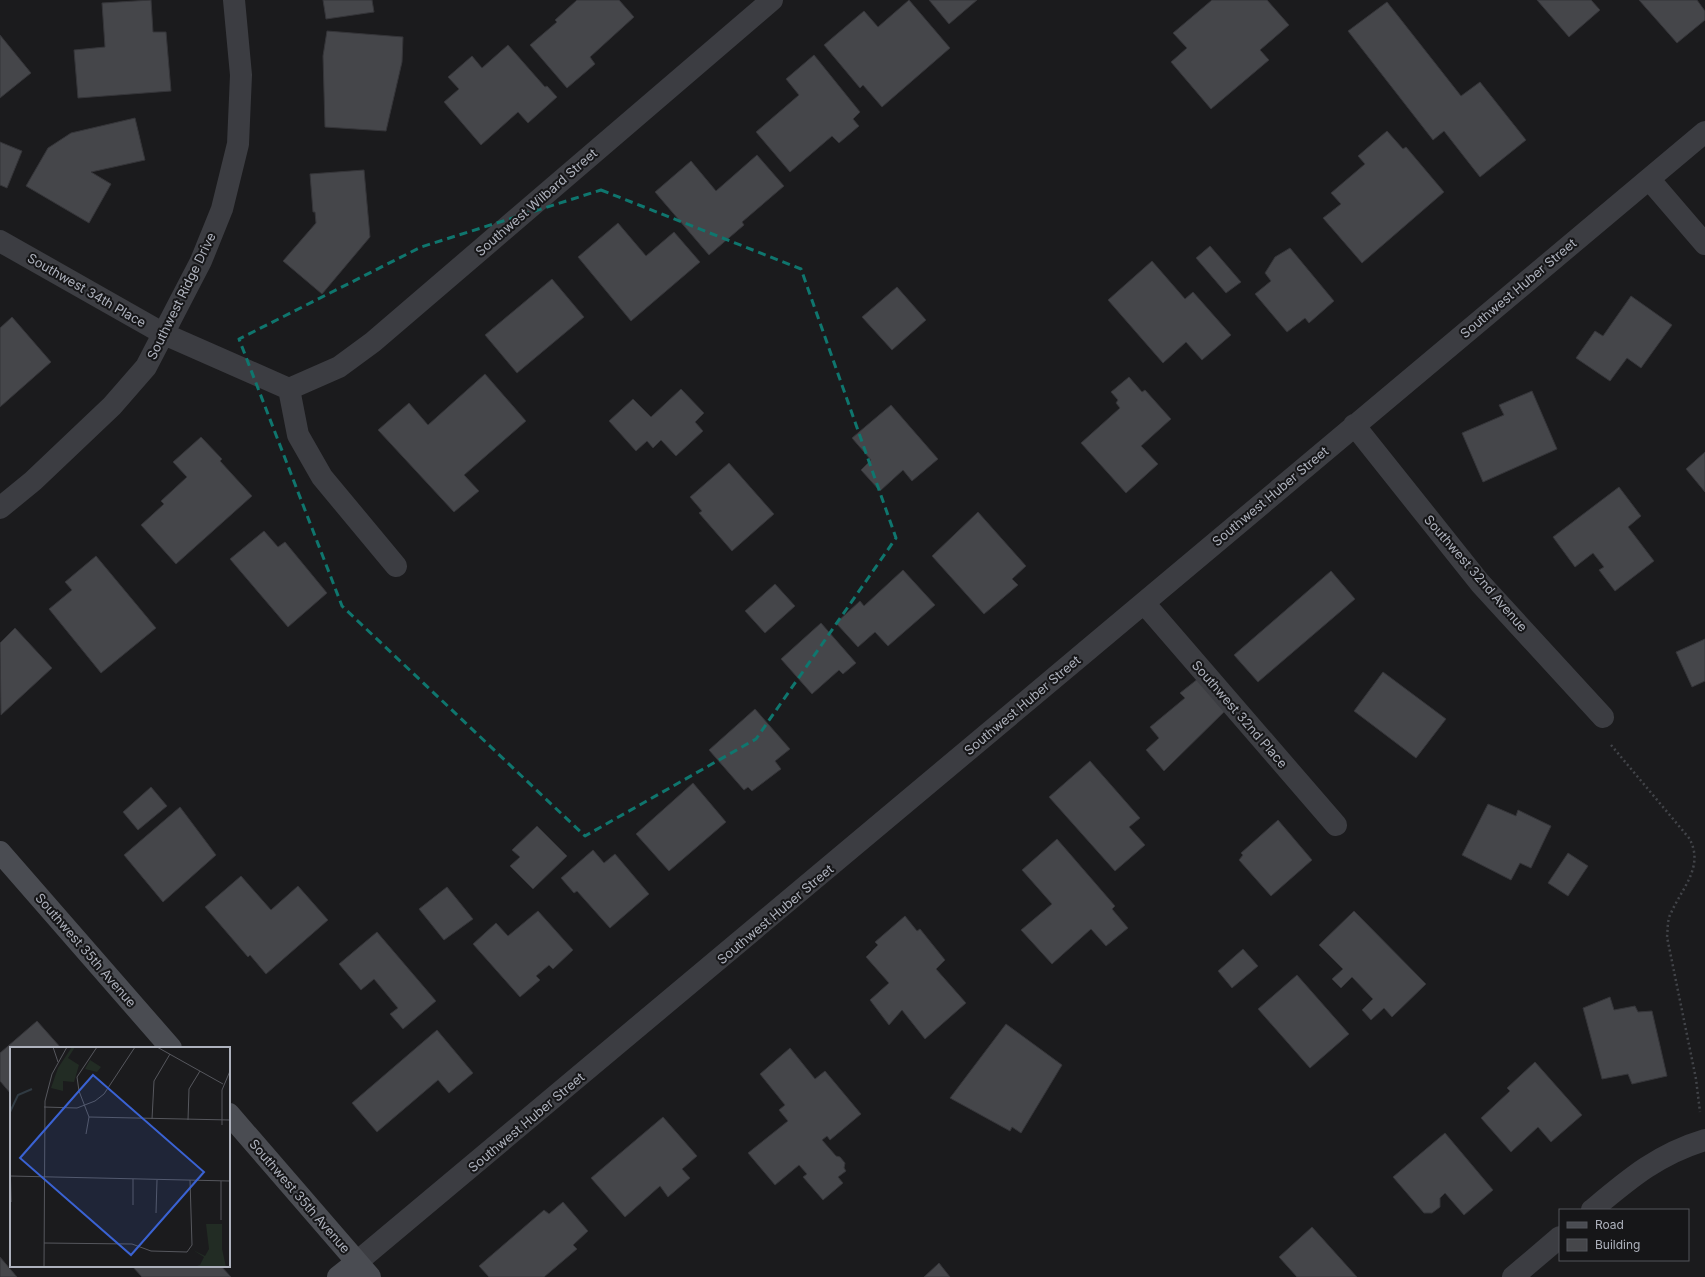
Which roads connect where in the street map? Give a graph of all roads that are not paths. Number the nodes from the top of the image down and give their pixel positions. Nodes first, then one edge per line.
1 (234, 0) edge
2 (772, 0) edge
3 (1705, 132) edge
4 (1649, 179) junction
5 (0, 240) edge
6 (1705, 244) edge
7 (164, 334) junction
8 (289, 389) junction
9 (1354, 425) junction
10 (0, 508) edge
11 (396, 566) dead end
12 (1144, 603) junction
13 (1603, 717) road end
14 (1336, 824) dead end
15 (0, 852) edge
16 (170, 1047) edge
17 (230, 1115) edge
18 (1705, 1140) edge
19 (1593, 1209) edge
20 (1559, 1238) edge
21 (364, 1269) edge
22 (338, 1277) edge
23 (1513, 1277) edge

1 - 7 street, Southwest Ridge Drive
2 - 8 street, Southwest Wilbard Street
3 - 4 street, Southwest Huber Street
4 - 6 street
4 - 9 street, Southwest Huber Street
5 - 7 street, Southwest 34th Place
7 - 8 street, Southwest 34th Place
7 - 10 street, Southwest Ridge Drive
8 - 11 street
9 - 12 street, Southwest Huber Street
9 - 13 street, Southwest 32nd Avenue
12 - 14 street, Southwest 32nd Place
12 - 21 street, Southwest Huber Street
15 - 16 street, Southwest 35th Avenue
17 - 21 street, Southwest 35th Avenue
18 - 19 street
20 - 23 street
21 - 22 street, Southwest Huber Street

